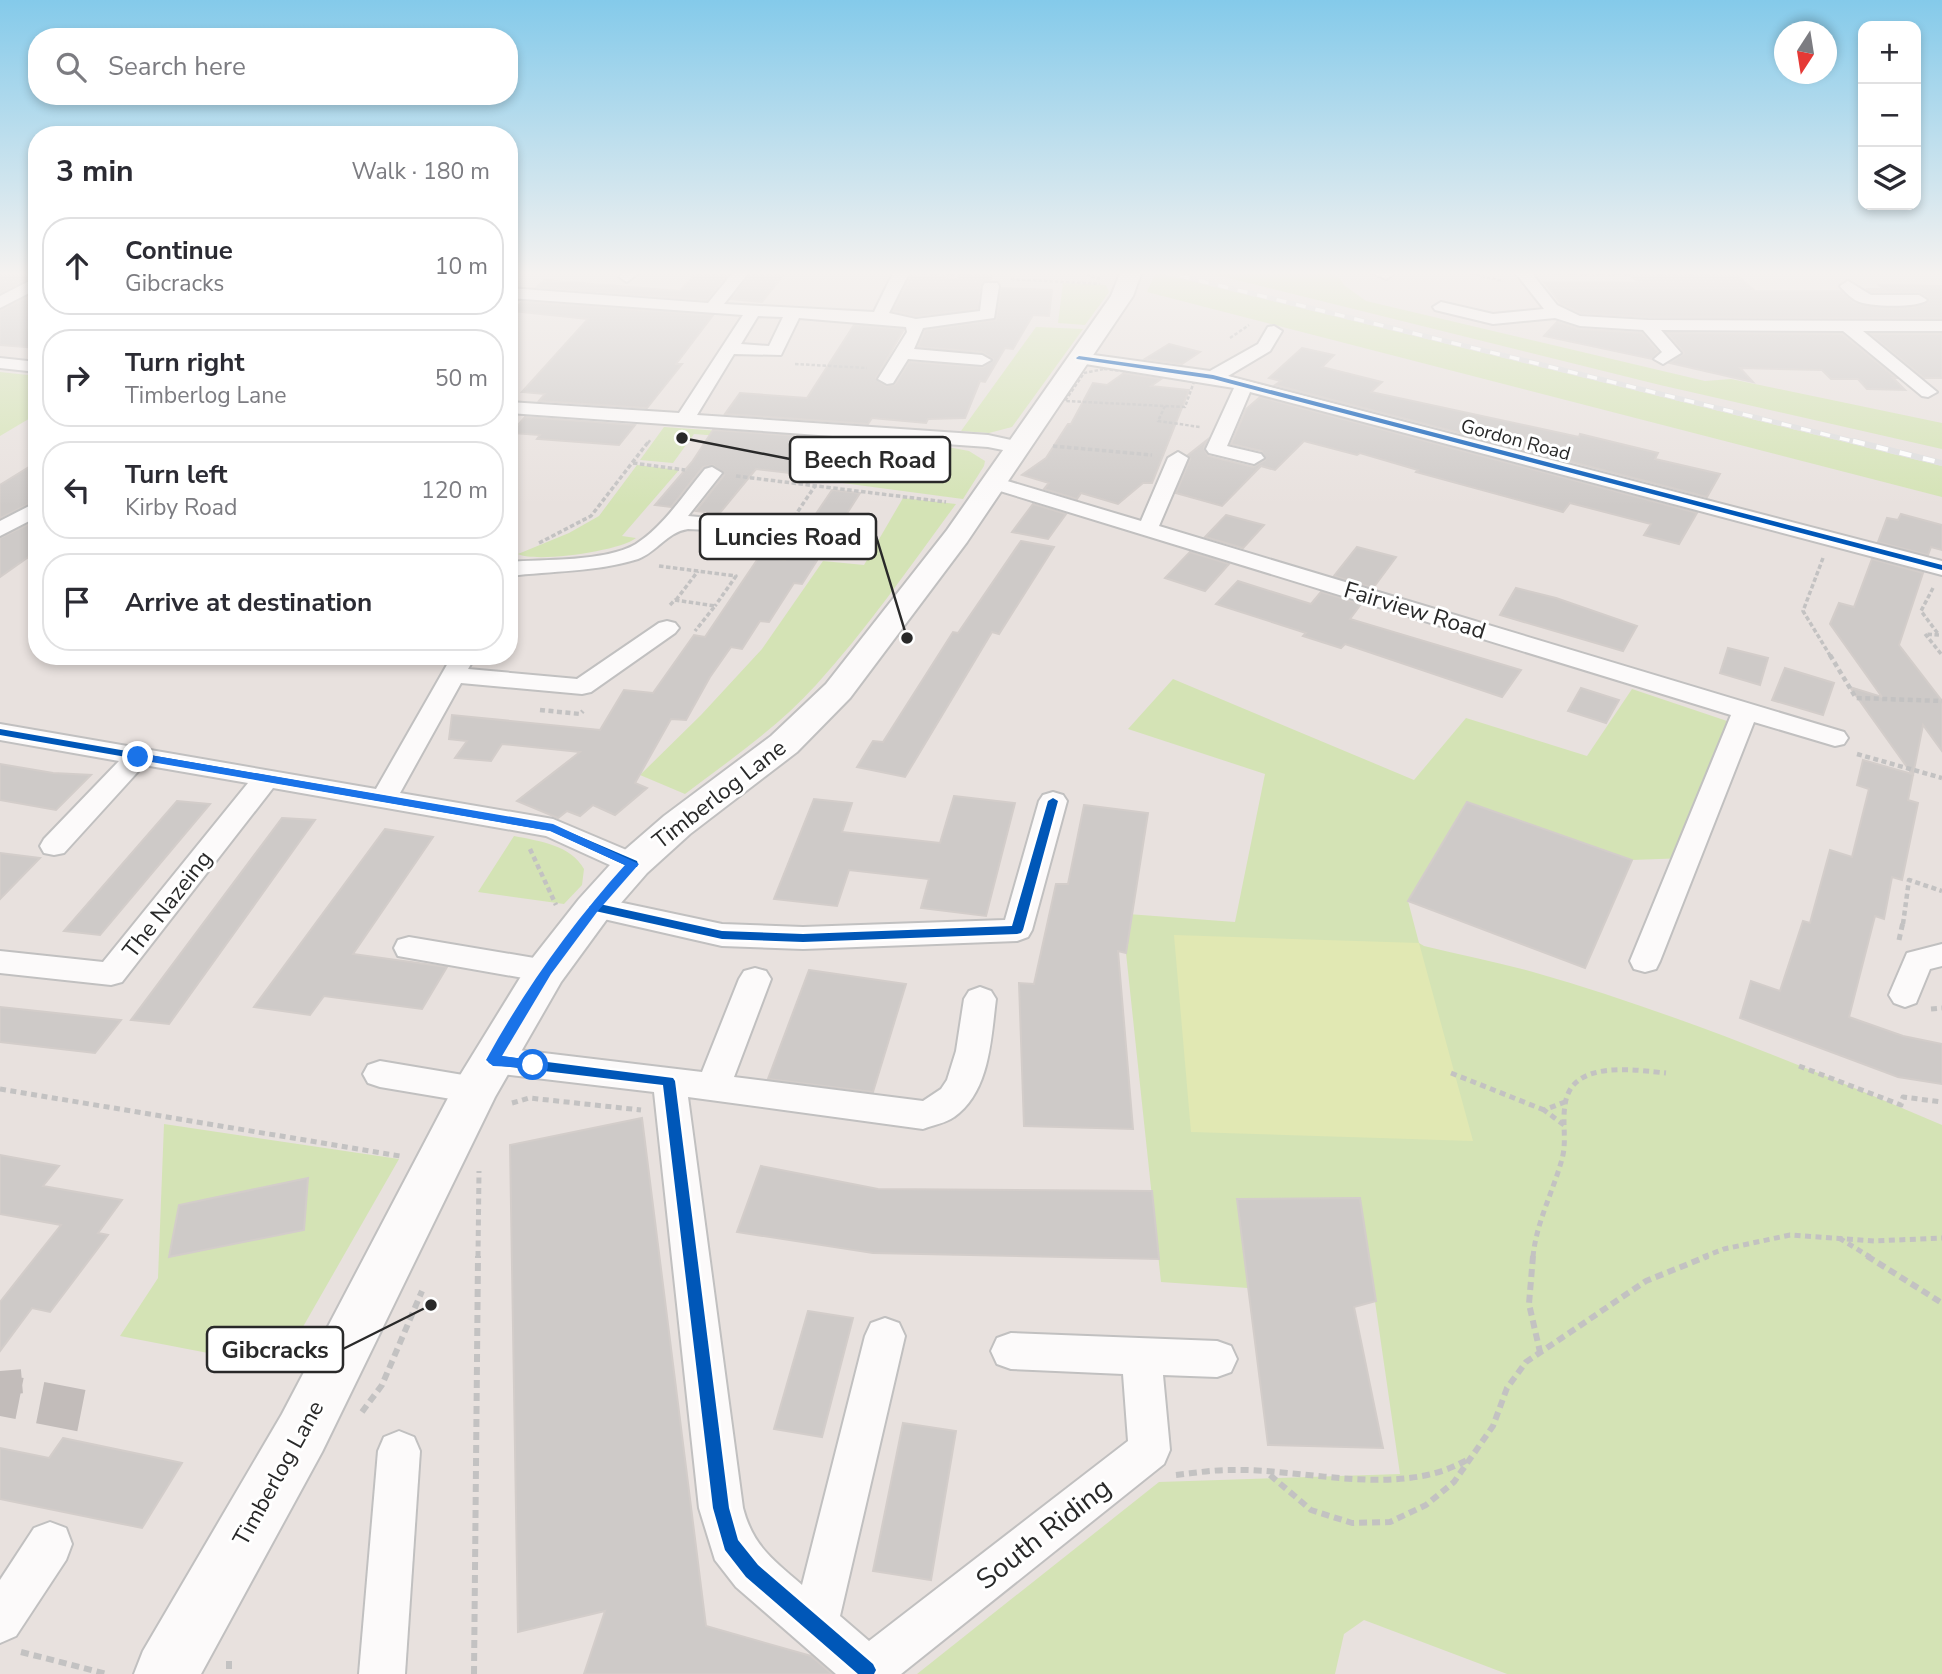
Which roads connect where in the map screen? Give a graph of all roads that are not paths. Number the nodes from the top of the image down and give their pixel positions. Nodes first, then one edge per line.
1 (728, 349) edge
2 (731, 349) edge
3 (776, 349) edge
4 (905, 349) edge
5 (1084, 349) edge
6 (1260, 349) edge
7 (1669, 349) edge
8 (1875, 349) edge
9 (903, 353) junction
10 (1079, 358) junction
11 (1662, 359) dead end
12 (982, 360) dead end
13 (0, 363) edge
14 (28, 366) edge
15 (1213, 377) junction
16 (887, 379) dead end
17 (1244, 385) junction
18 (1928, 392) dead end
19 (518, 408) edge
20 (684, 420) junction
21 (1033, 446) junction
22 (1178, 458) road end
23 (1254, 458) dead end
24 (712, 473) road end
25 (994, 483) junction
26 (28, 513) edge
27 (669, 526) junction
28 (1148, 528) junction
29 (0, 530) edge
30 (764, 531) dead end
31 (518, 568) edge
32 (1942, 568) edge
33 (667, 628) dead end
34 (458, 666) edge
35 (1745, 712) junction
36 (0, 732) edge
37 (1840, 744) road end
38 (138, 757) junction
39 (266, 779) junction
40 (384, 797) junction
41 (1053, 801) dead end
42 (54, 846) dead end
43 (633, 864) junction
44 (578, 912) junction
45 (409, 948) dead end
46 (1942, 955) edge
47 (1645, 961) dead end
48 (0, 962) edge
49 (546, 971) junction
50 (755, 979) dead end
51 (1905, 995) dead end
52 (980, 999) dead end
53 (380, 1074) dead end
54 (491, 1086) junction
55 (713, 1088) junction
56 (658, 1096) junction
57 (885, 1336) dead end
58 (1011, 1351) dead end
59 (1142, 1356) junction
60 (1217, 1359) dead end
61 (399, 1451) dead end
62 (50, 1544) dead end
63 (815, 1625) junction
64 (3, 1634) edge
65 (866, 1672) edge
66 (166, 1674) edge
67 (382, 1674) edge

1 - 20 street
2 - 3 street
4 - 9 street
5 - 10 main road, Timberlog Lane
6 - 15 street
7 - 11 street
8 - 18 street
9 - 12 street
9 - 16 street
10 - 15 street, Gordon Road
10 - 21 main road, Timberlog Lane
13 - 14 street
15 - 17 street, Gordon Road
17 - 23 street
17 - 32 street, Gordon Road
19 - 20 street
20 - 21 street
21 - 25 main road, Timberlog Lane
22 - 28 street
24 - 27 street
25 - 28 street, Fairview Road
25 - 43 main road, Timberlog Lane
26 - 29 street
27 - 30 street
27 - 31 street
28 - 35 street, Fairview Road
33 - 34 street
34 - 40 street
35 - 37 street, Fairview Road
35 - 47 street
36 - 38 street
38 - 39 street
38 - 42 street
39 - 40 street
39 - 48 street, The Nazeing
40 - 43 street
41 - 44 street
43 - 44 main road, Timberlog Lane
44 - 49 main road, Timberlog Lane
45 - 49 street
46 - 51 street
49 - 54 main road, Timberlog Lane
50 - 55 street
52 - 55 street
53 - 54 street
54 - 56 street
54 - 66 main road, Timberlog Lane
55 - 56 street
56 - 63 street
57 - 63 street
58 - 59 street
59 - 60 street
59 - 65 street, South Riding
61 - 67 street
62 - 64 street
63 - 65 street

